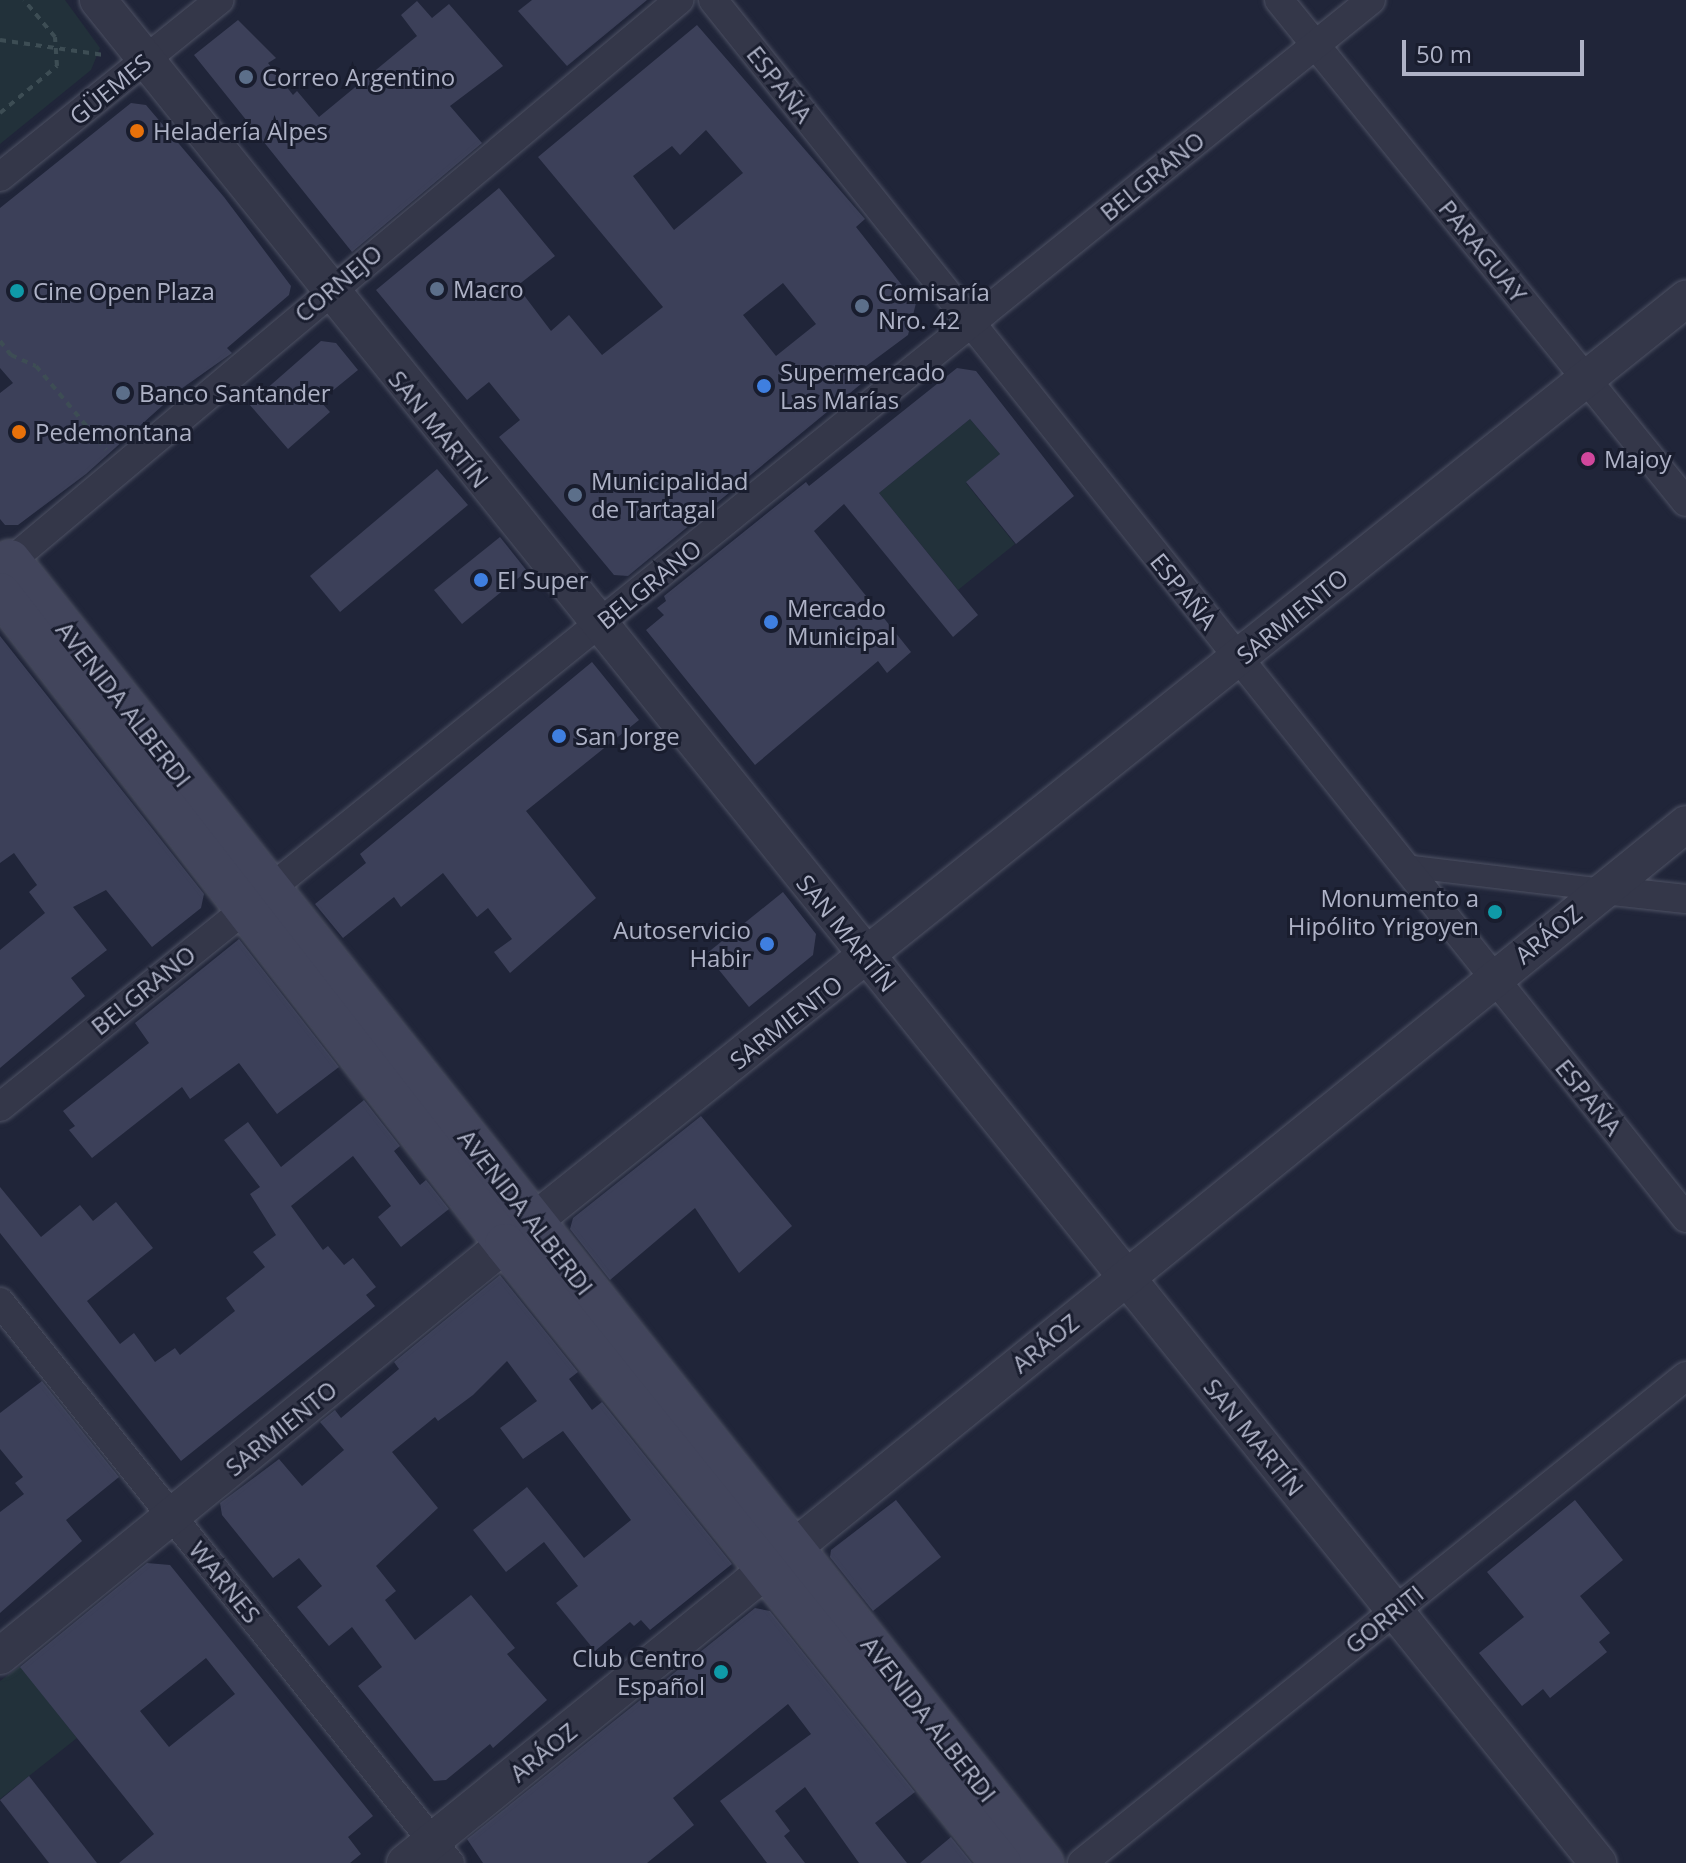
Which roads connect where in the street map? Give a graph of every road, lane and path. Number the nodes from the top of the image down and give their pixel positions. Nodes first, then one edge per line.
1 (24, 0) edge
2 (98, 0) edge
3 (219, 0) edge
4 (679, 0) edge
5 (713, 0) edge
6 (1279, 0) edge
7 (1371, 0) edge
8 (0, 40) edge
9 (1315, 44) junction
10 (56, 50) junction
11 (146, 59) junction
12 (0, 113) edge
13 (0, 177) edge
14 (328, 291) junction
15 (1686, 299) edge
16 (970, 324) junction
17 (0, 341) edge
18 (1586, 379) junction
19 (121, 467) junction
20 (1686, 502) edge
21 (3, 568) edge
22 (598, 625) junction
23 (1239, 659) junction
24 (1686, 824) edge
25 (1404, 866) junction
26 (1604, 890) junction
27 (256, 898) junction
28 (1686, 899) edge
29 (867, 958) junction
30 (1494, 978) junction
31 (0, 1107) edge
32 (1686, 1218) edge
33 (519, 1232) junction
34 (1125, 1278) junction
35 (0, 1302) edge
36 (1686, 1376) edge
37 (173, 1517) junction
38 (782, 1560) junction
39 (1395, 1611) junction
40 (0, 1656) edge
41 (429, 1856) edge
42 (1001, 1863) edge
43 (1043, 1863) edge
44 (1082, 1863) edge
45 (1598, 1863) edge

1 - 10 path
2 - 11 street, SAN MARTÍN
3 - 11 street, GÜEMES
4 - 14 street, CORNEJO
5 - 16 street, ESPAÑA
6 - 9 street, PARAGUAY
7 - 9 street, BELGRANO
8 - 10 path
9 - 16 street, BELGRANO
9 - 18 street, PARAGUAY
10 - 11 path
10 - 12 path
11 - 13 street, GÜEMES
11 - 14 street, SAN MARTÍN
14 - 19 street, CORNEJO
14 - 22 street, SAN MARTÍN
15 - 18 street, SARMIENTO
16 - 22 street, BELGRANO
16 - 23 street, ESPAÑA
17 - 19 path
18 - 20 street, PARAGUAY
18 - 23 street, SARMIENTO
19 - 21 street, CORNEJO
21 - 27 main road, AVENIDA ALBERDI
22 - 27 street, BELGRANO
22 - 29 street, SAN MARTÍN
23 - 25 street, ESPAÑA
23 - 29 street, SARMIENTO
24 - 26 street, ARÁOZ
25 - 26 street
25 - 30 street, ESPAÑA
26 - 28 street
26 - 30 street, ARÁOZ
27 - 31 street, BELGRANO
27 - 33 main road, AVENIDA ALBERDI
29 - 33 street, SARMIENTO
29 - 34 street, SAN MARTÍN
30 - 32 street, ESPAÑA
30 - 34 street, ARÁOZ
33 - 37 street, SARMIENTO
33 - 38 main road, AVENIDA ALBERDI
34 - 38 street, ARÁOZ
34 - 39 street, SAN MARTÍN
35 - 37 street, WARNES
36 - 39 street, GORRITI
37 - 40 street, SARMIENTO
37 - 41 street, WARNES
38 - 41 street, ARÁOZ
38 - 42 main road, AVENIDA ALBERDI
38 - 43 main road, AVENIDA ALBERDI
39 - 44 street, GORRITI
39 - 45 street, SAN MARTÍN

